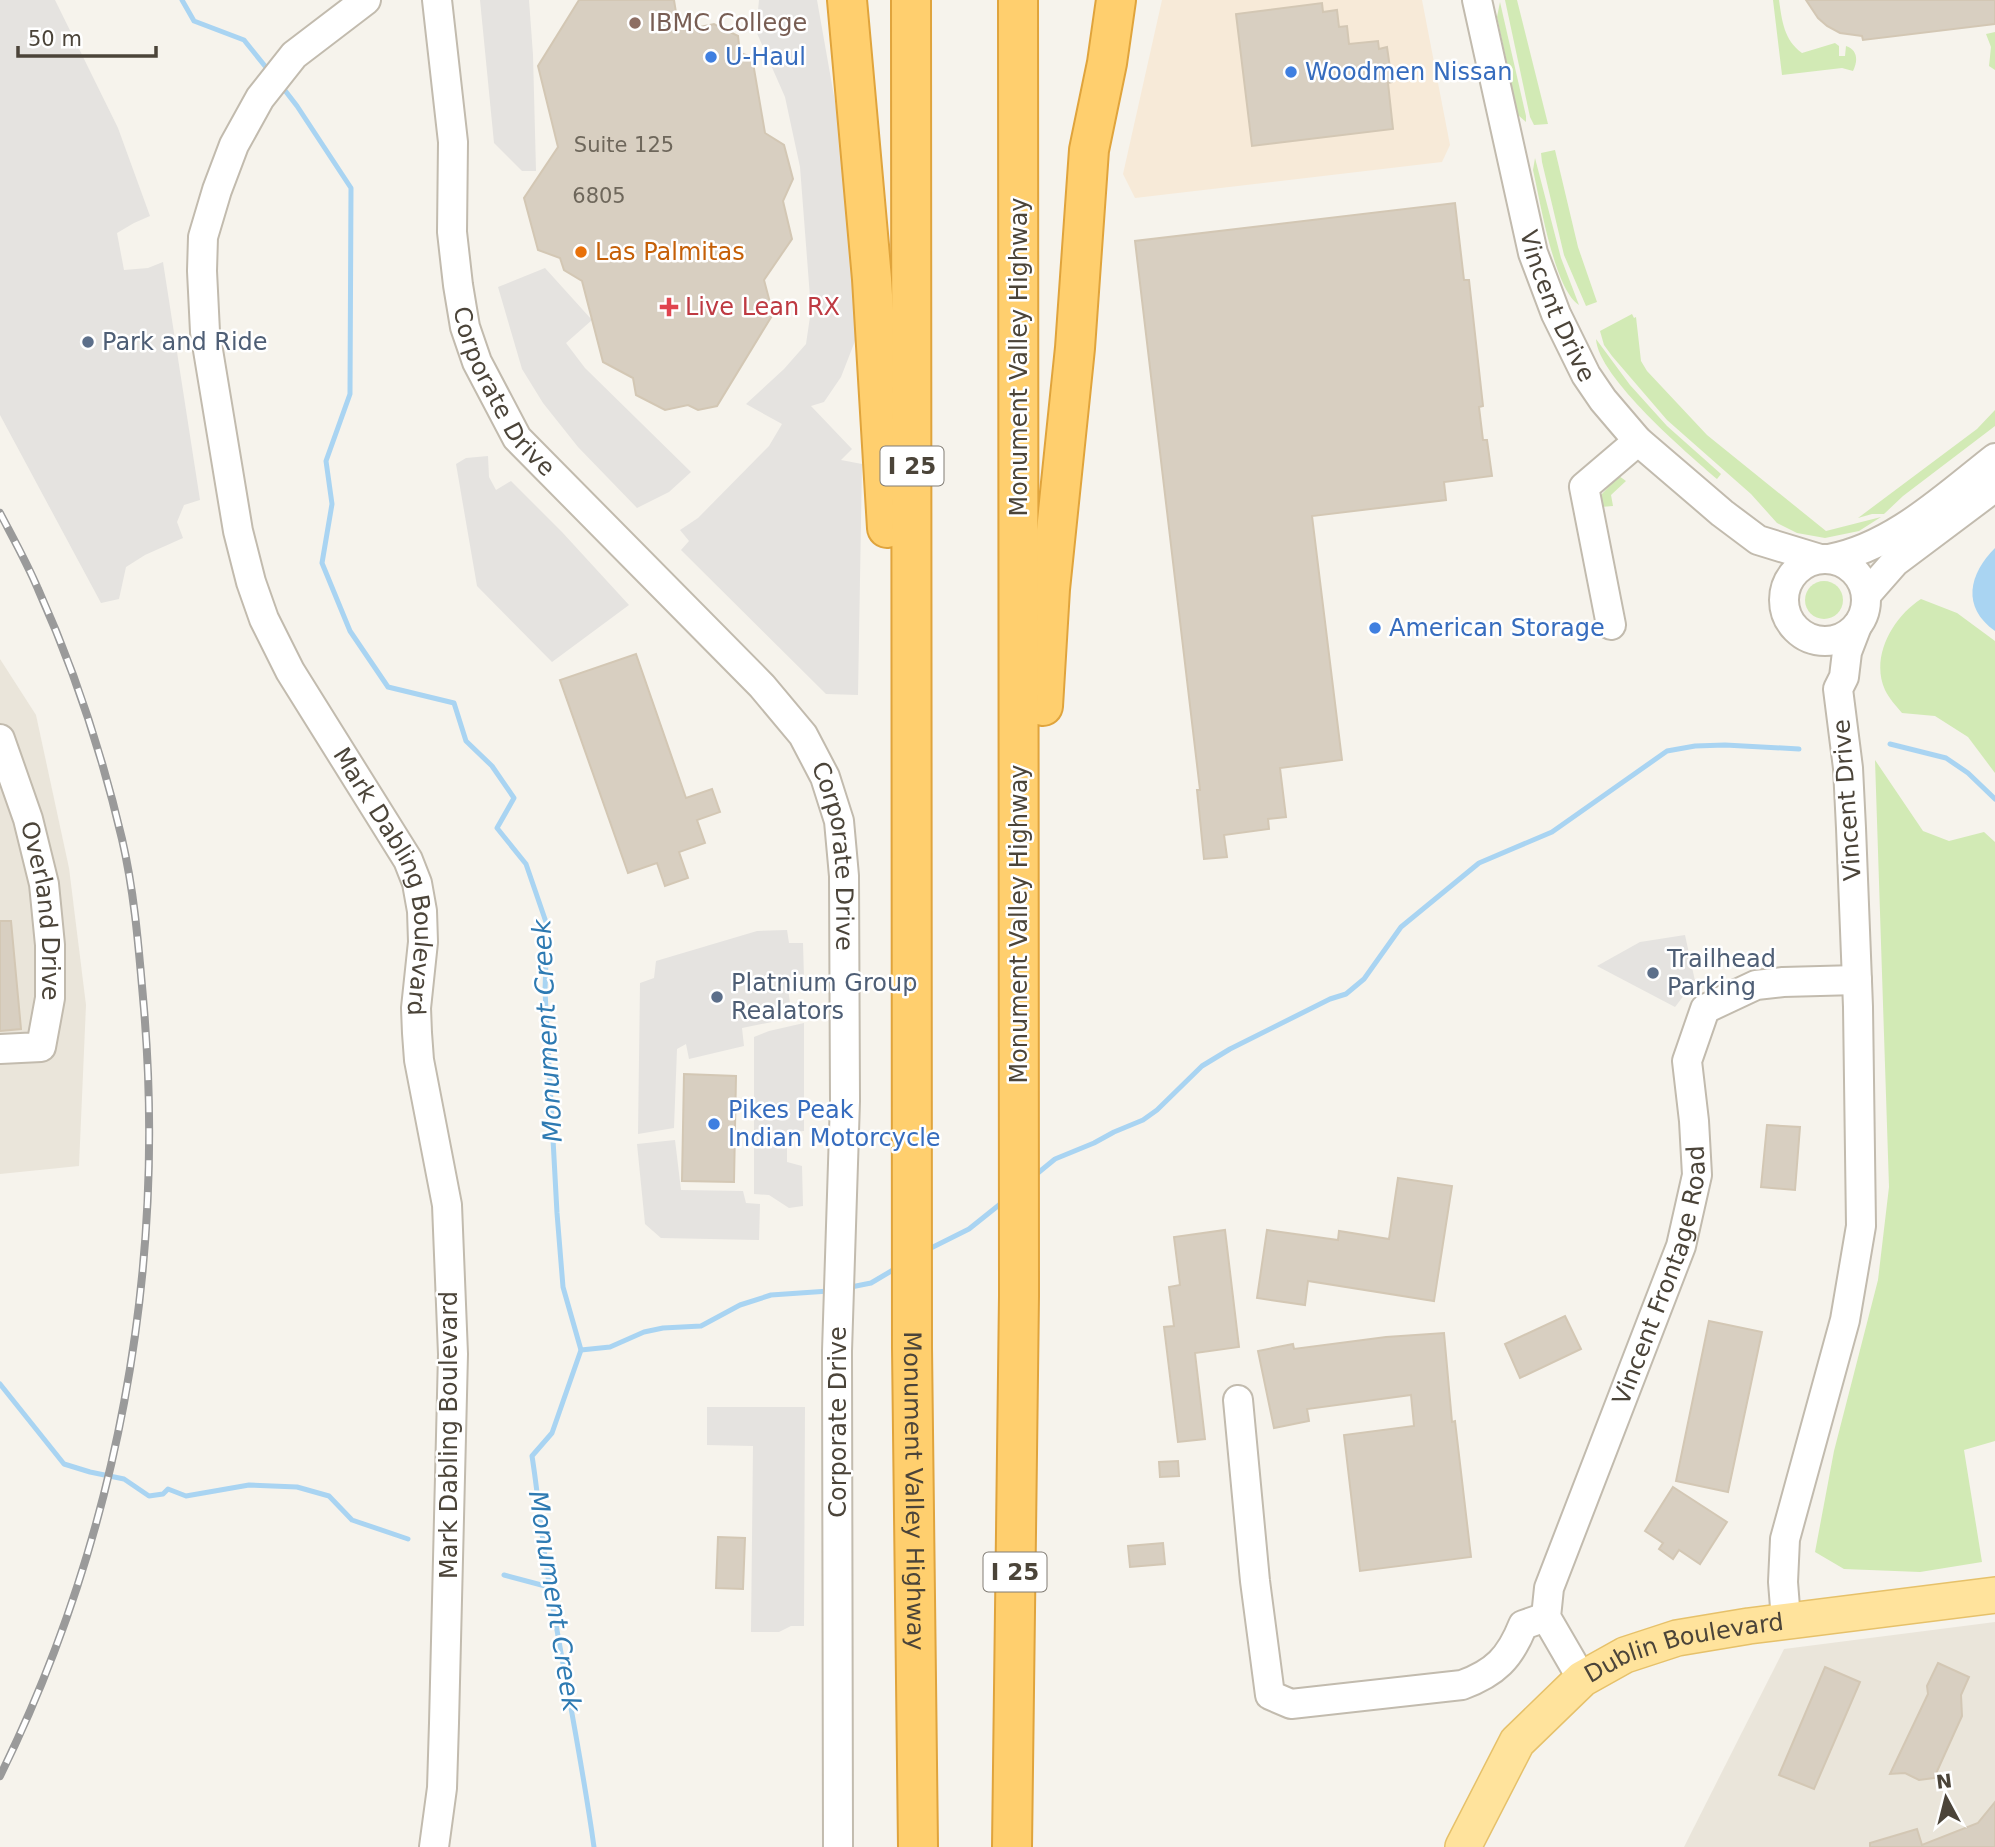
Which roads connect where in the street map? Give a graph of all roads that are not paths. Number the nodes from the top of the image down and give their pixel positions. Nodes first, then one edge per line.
1 (366, 0) edge
2 (438, 0) edge
3 (847, 0) edge
4 (911, 0) edge
5 (1018, 0) edge
6 (1091, 0) edge
7 (1116, 0) edge
8 (1477, 0) edge
9 (1089, 150) junction
10 (1638, 441) junction
11 (1995, 458) edge
12 (1995, 486) edge
13 (1758, 540) junction
14 (1824, 559) junction
15 (1784, 593) junction
16 (1866, 595) junction
17 (1611, 625) dead end
18 (1857, 626) junction
19 (1808, 637) junction
20 (1838, 689) junction
21 (0, 739) edge
22 (1020, 913) junction
23 (913, 932) junction
24 (1857, 980) junction
25 (0, 1049) edge
26 (1238, 1400) dead end
27 (1995, 1595) edge
28 (1546, 1617) junction
29 (1786, 1620) junction
30 (1582, 1679) junction
31 (434, 1847) edge
32 (838, 1847) edge
33 (918, 1847) edge
34 (1012, 1847) edge
35 (1463, 1847) edge

1 - 31 street, Mark Dabling Boulevard
2 - 32 street, Corporate Drive
3 - 23 highway
4 - 23 highway, Monument Valley Highway / I 25
5 - 22 highway, Monument Valley Highway / I 25
6 - 9 highway
7 - 9 highway
8 - 10 street, Vincent Drive
9 - 22 highway
10 - 13 street, Vincent Drive
10 - 17 street
11 - 14 street
12 - 16 street
13 - 14 street, Vincent Drive
13 - 15 street, Vincent Drive
14 - 15 street
14 - 16 street
15 - 19 street
16 - 18 street
18 - 19 street
18 - 20 street, Vincent Drive
19 - 20 street, Vincent Drive
20 - 24 street, Vincent Drive
21 - 25 street, Overland Drive
22 - 34 highway, Monument Valley Highway / I 25
23 - 33 highway, Monument Valley Highway / I 25
24 - 28 street, Vincent Frontage Road
24 - 29 street, Vincent Drive
26 - 28 street
27 - 29 main road, Dublin Boulevard
28 - 30 street
29 - 30 main road, Dublin Boulevard
30 - 35 main road, Dublin Boulevard

